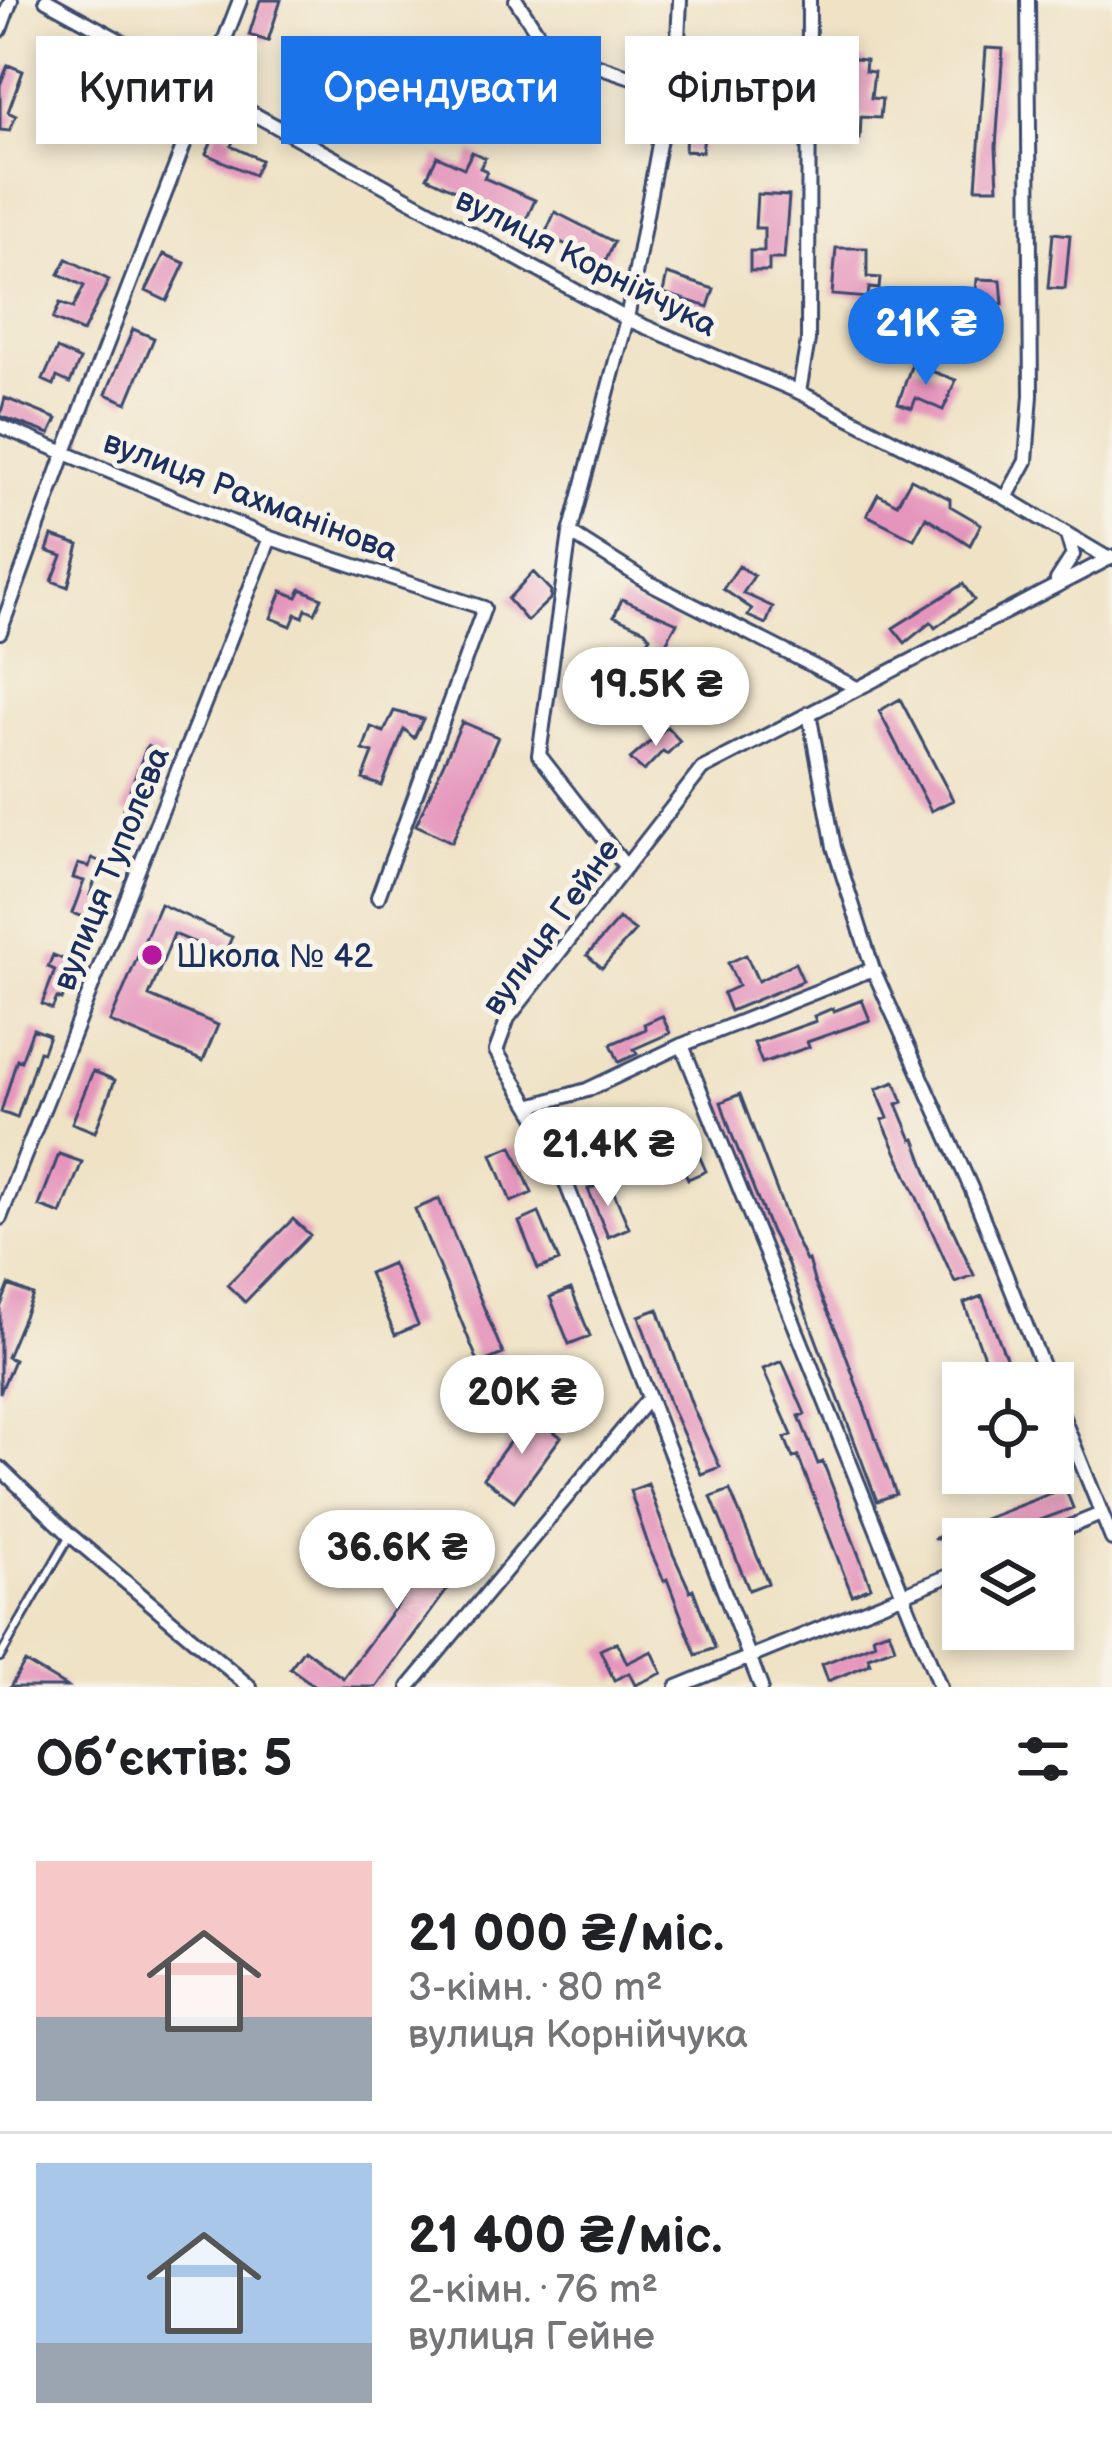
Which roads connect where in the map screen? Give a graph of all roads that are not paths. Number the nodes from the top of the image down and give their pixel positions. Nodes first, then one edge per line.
1 (11, 0) edge
2 (46, 0) edge
3 (240, 0) edge
4 (516, 0) edge
5 (680, 0) edge
6 (809, 0) edge
7 (1028, 0) edge
8 (0, 30) edge
9 (109, 36) edge
10 (227, 36) edge
11 (677, 36) edge
12 (625, 75) edge
13 (257, 119) edge
14 (185, 144) edge
15 (658, 144) edge
16 (626, 320) junction
17 (799, 392) junction
18 (0, 426) edge
19 (65, 452) junction
20 (1006, 498) junction
21 (1065, 531) junction
22 (570, 533) junction
23 (270, 538) junction
24 (1110, 558) edge
25 (1048, 590) junction
26 (0, 632) edge
27 (857, 688) junction
28 (809, 713) junction
29 (626, 867) junction
30 (378, 897) dead end
31 (873, 969) junction
32 (682, 1045) junction
33 (530, 1106) junction
34 (0, 1218) edge
35 (1041, 1362) edge
36 (649, 1398) junction
37 (1074, 1446) edge
38 (0, 1468) edge
39 (1101, 1514) junction
40 (1074, 1525) edge
41 (70, 1535) junction
42 (1112, 1539) edge
43 (942, 1579) edge
44 (902, 1595) junction
45 (0, 1657) edge
46 (748, 1657) junction
47 (250, 1687) edge
48 (410, 1687) edge
49 (677, 1687) edge
50 (761, 1687) edge
51 (940, 1687) edge

1 - 8 street
2 - 9 street, вулиця Корнійчука
3 - 10 street
4 - 12 street
5 - 11 street
6 - 17 street
7 - 20 street
13 - 16 street, вулиця Корнійчука
14 - 19 street
15 - 16 street
16 - 17 street, вулиця Корнійчука
16 - 22 street
17 - 20 street, вулиця Корнійчука
18 - 19 street, вулиця Рахманінова
19 - 23 street, вулиця Рахманінова
19 - 26 street
20 - 21 street, вулиця Корнійчука
21 - 24 street, вулиця Корнійчука
21 - 25 street
22 - 27 street
22 - 29 street
23 - 30 street, вулиця Рахманінова
23 - 34 street, вулиця Туполєва
24 - 25 street, вулиця Гейне
25 - 27 street, вулиця Гейне
27 - 28 street, вулиця Гейне
28 - 29 street, вулиця Гейне
28 - 31 street
29 - 33 street, вулиця Гейне
31 - 32 street
31 - 35 street
32 - 33 street
32 - 44 street
33 - 36 street, вулиця Гейне
36 - 46 street, вулиця Гейне
36 - 48 street
37 - 39 street
38 - 41 street
39 - 40 street
39 - 42 street
41 - 45 lane
41 - 47 street
43 - 44 street
44 - 46 street
44 - 51 street
46 - 49 street
46 - 50 street, вулиця Гейне

